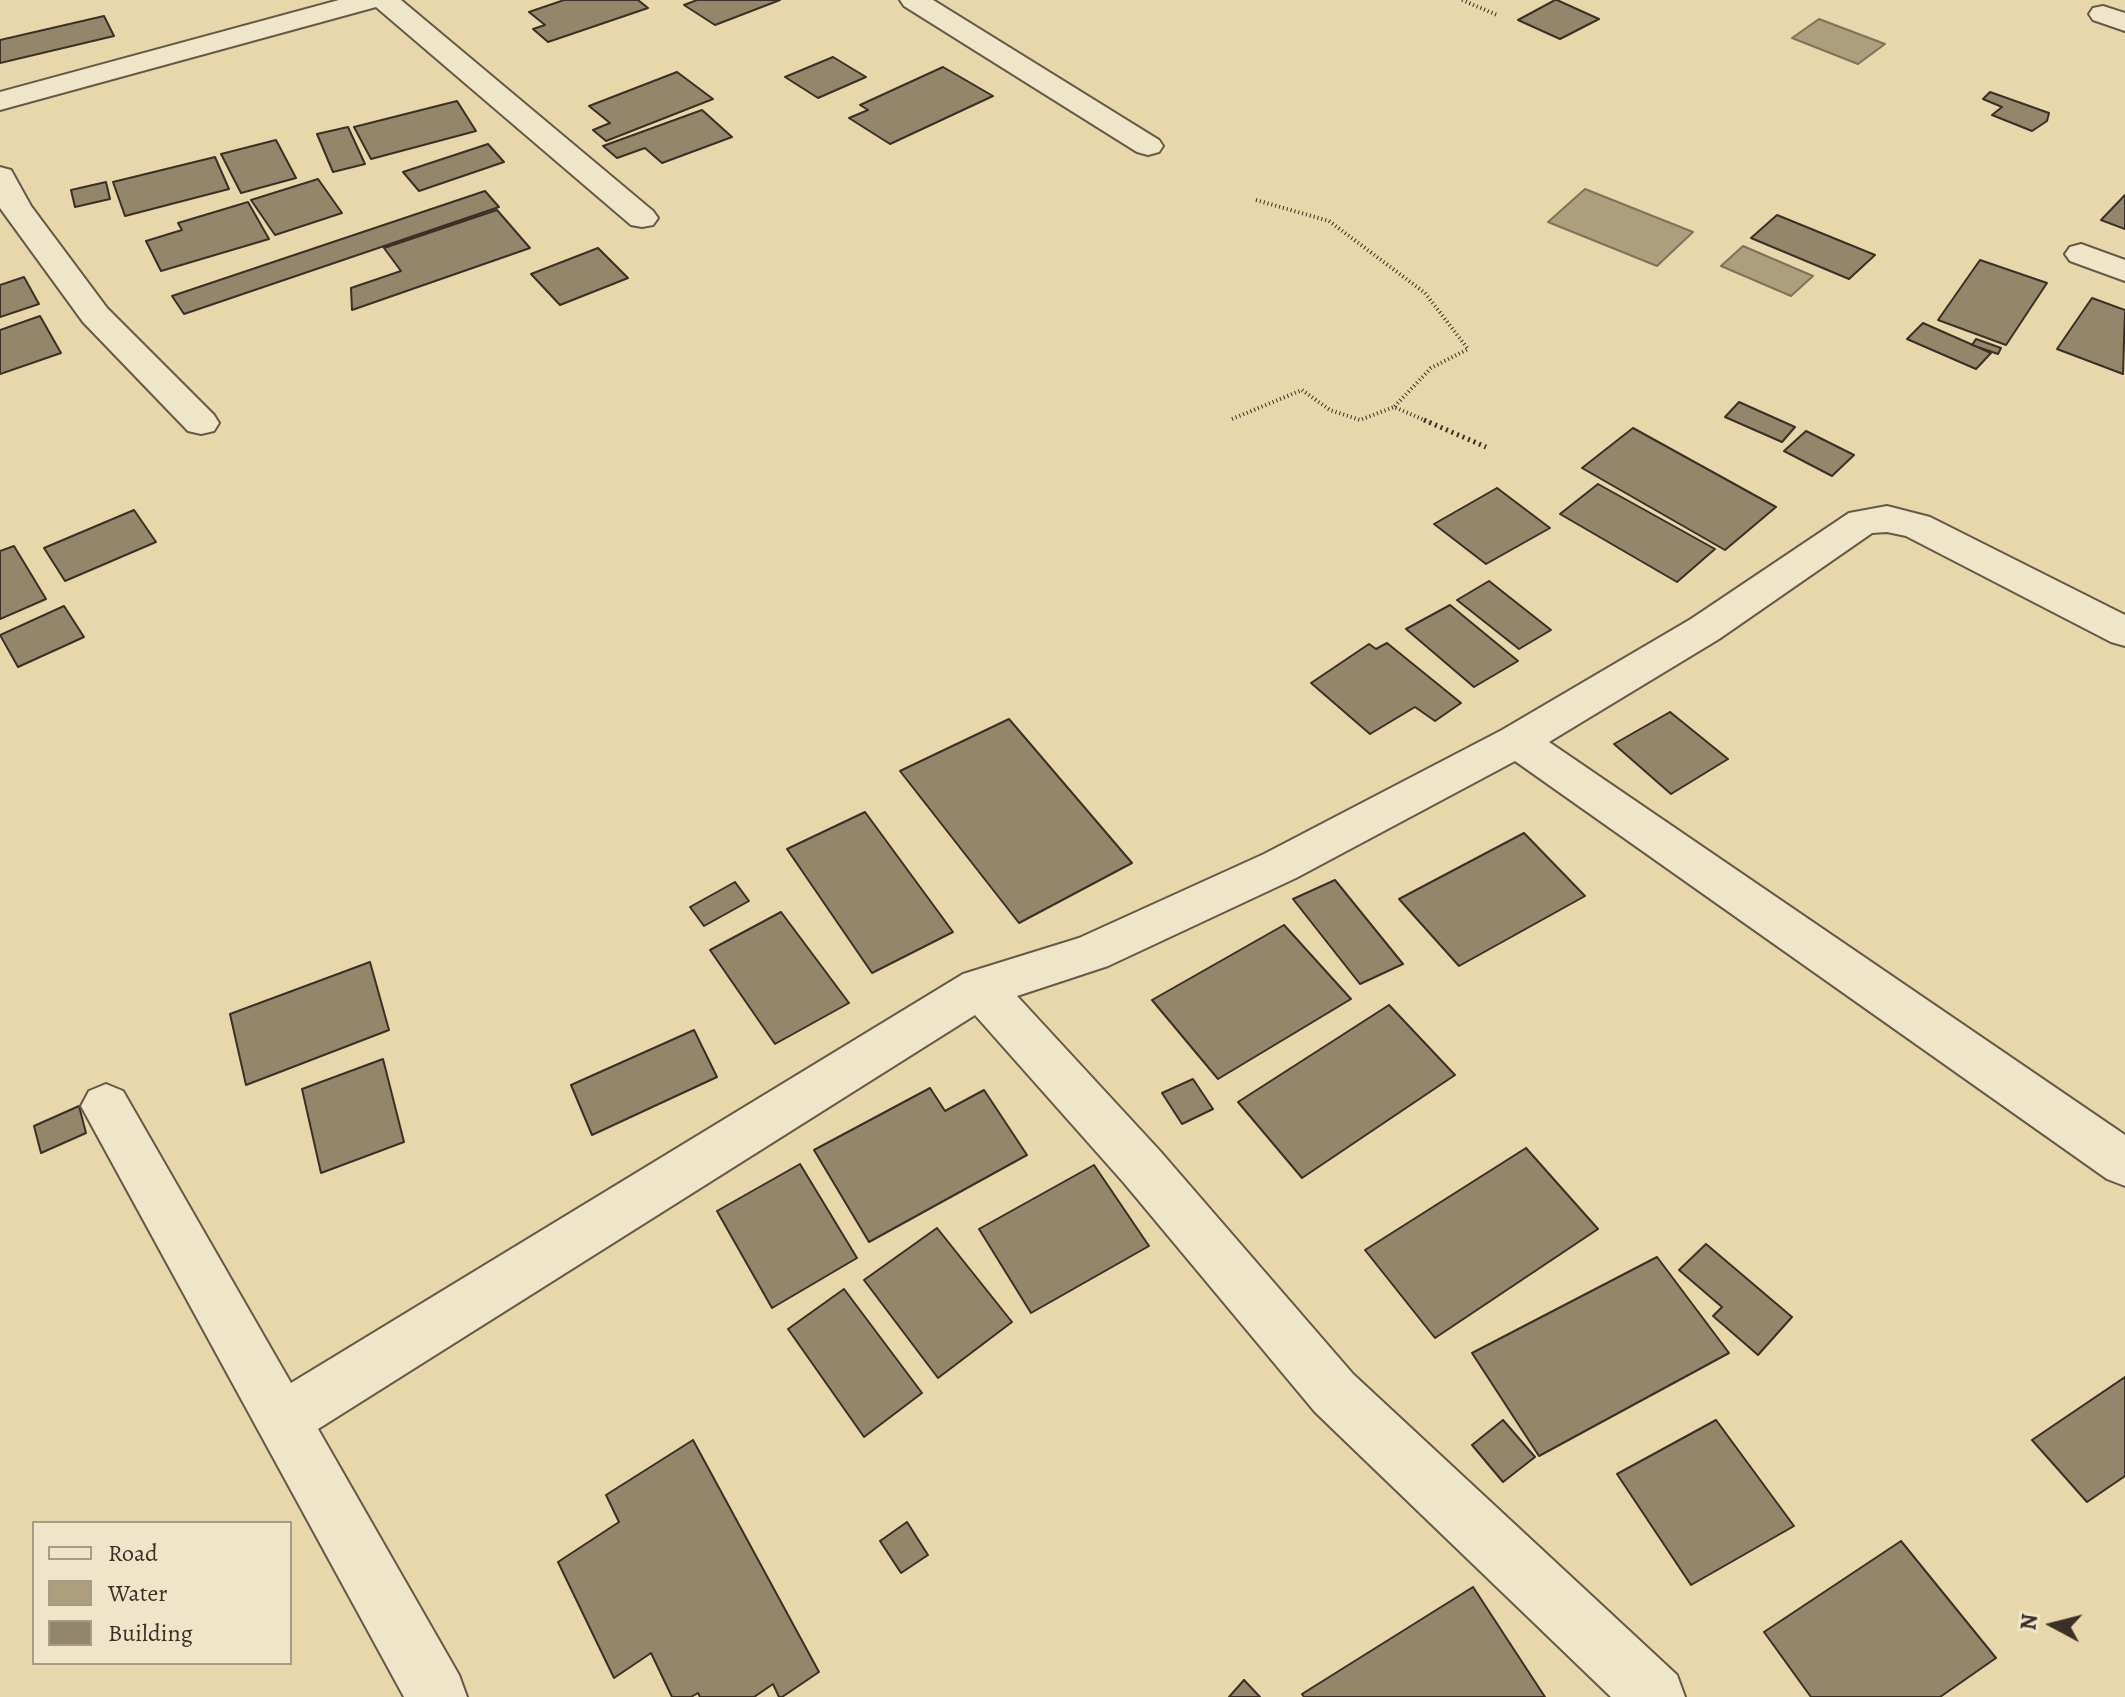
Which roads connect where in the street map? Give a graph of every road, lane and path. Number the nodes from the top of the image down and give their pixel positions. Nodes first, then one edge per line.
1 (370, 0) edge
2 (385, 0) edge
3 (914, 0) edge
4 (1462, 0) edge
5 (1497, 15) dead end
6 (0, 101) edge
7 (1148, 146) dead end
8 (0, 176) edge
9 (1256, 200) dead end
10 (642, 218) dead end
11 (2081, 254) dead end
12 (2125, 271) edge
13 (1394, 407) junction
14 (1232, 419) dead end
15 (201, 423) dead end
16 (1486, 447) dead end
17 (2125, 632) edge
18 (1517, 741) junction
19 (980, 988) junction
20 (106, 1106) dead end
21 (2125, 1163) edge
22 (282, 1420) junction
23 (437, 1697) edge
24 (1655, 1697) edge

1 - 6 street
2 - 10 street
3 - 7 street
4 - 5 path
8 - 15 street
9 - 13 path
11 - 12 street
13 - 14 path
13 - 16 path
17 - 18 street
18 - 19 street
18 - 21 street
19 - 22 street
19 - 24 street
20 - 22 street
22 - 23 street

